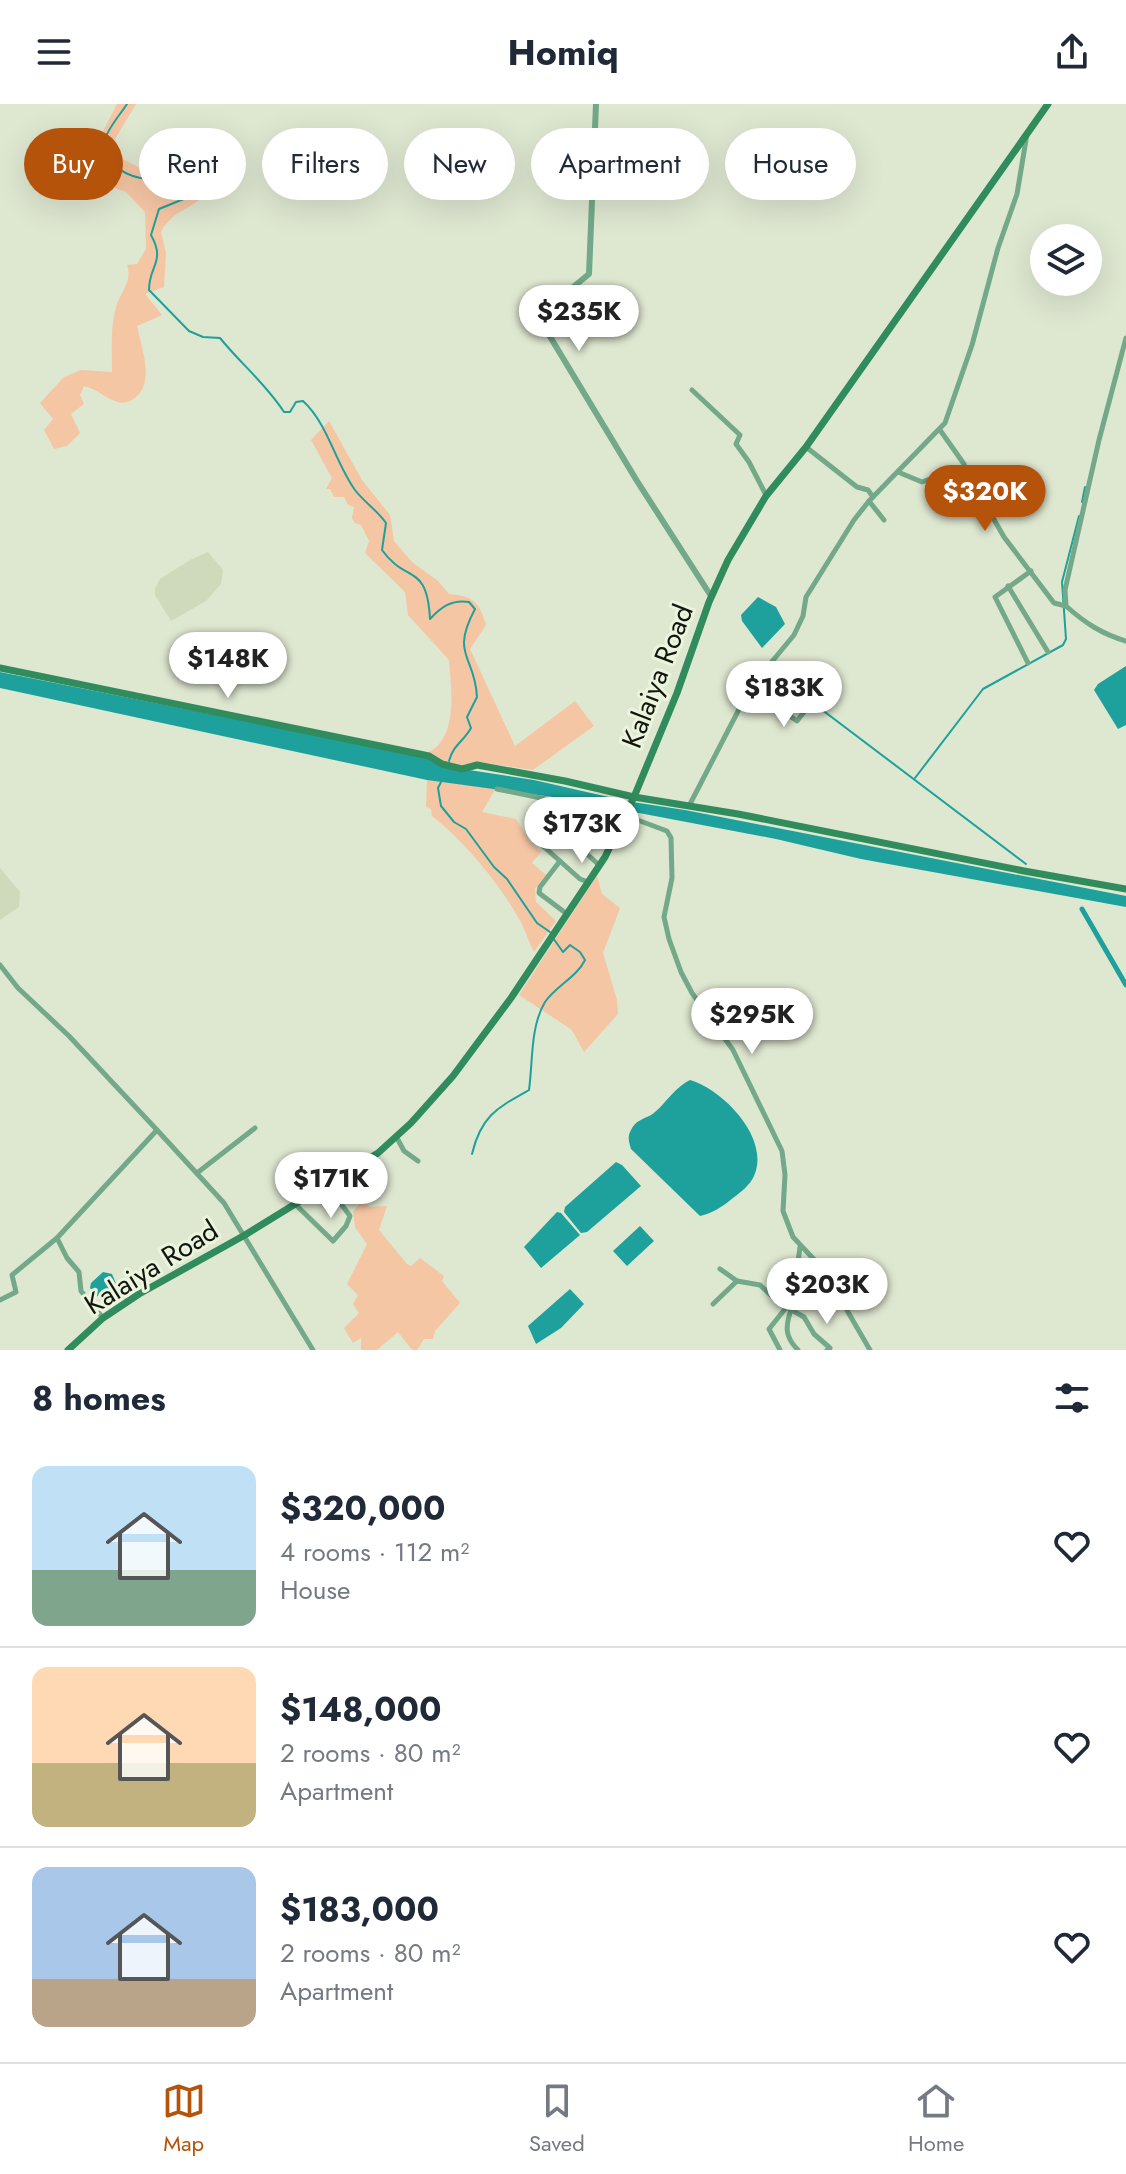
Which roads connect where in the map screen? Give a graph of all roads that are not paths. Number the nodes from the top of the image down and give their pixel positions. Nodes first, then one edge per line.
1 (596, 104) edge
2 (1048, 104) edge
3 (1027, 134) junction
4 (1126, 338) edge
5 (692, 390) dead end
6 (940, 430) junction
7 (806, 447) junction
8 (898, 472) junction
9 (930, 479) dead end
10 (766, 496) junction
11 (871, 499) junction
12 (884, 520) dead end
13 (1031, 571) junction
14 (1008, 586) junction
15 (711, 596) junction
16 (1063, 606) junction
17 (1126, 641) edge
18 (1048, 652) dead end
19 (1028, 663) dead end
20 (0, 668) edge
21 (750, 688) junction
22 (811, 703) dead end
23 (497, 789) dead end
24 (633, 799) junction
25 (565, 803) junction
26 (689, 806) junction
27 (624, 815) junction
28 (550, 820) junction
29 (560, 861) junction
30 (600, 866) junction
31 (588, 882) junction
32 (1126, 889) edge
33 (567, 914) junction
34 (0, 965) edge
35 (255, 1128) dead end
36 (157, 1130) junction
37 (397, 1138) junction
38 (418, 1161) dead end
39 (197, 1173) junction
40 (327, 1185) junction
41 (295, 1204) junction
42 (245, 1235) junction
43 (57, 1238) junction
44 (800, 1246) junction
45 (720, 1269) dead end
46 (797, 1276) junction
47 (737, 1281) junction
48 (0, 1300) edge
49 (713, 1304) dead end
50 (824, 1304) dead end
51 (789, 1308) junction
52 (103, 1318) junction
53 (71, 1349) edge
54 (313, 1350) edge
55 (780, 1350) edge
56 (798, 1350) edge
57 (827, 1350) edge
58 (870, 1350) edge

1 - 15 street
2 - 3 main road, Kalaiya Road
3 - 6 street
3 - 7 main road, Kalaiya Road
4 - 16 street
5 - 10 street
6 - 8 street
6 - 13 street
7 - 10 main road, Kalaiya Road
7 - 11 street
8 - 9 street
8 - 11 street
10 - 15 main road, Kalaiya Road
11 - 12 street
11 - 21 street
13 - 14 street
13 - 16 street
14 - 18 street
14 - 19 street
15 - 24 main road, Kalaiya Road
16 - 17 street
20 - 24 main road
21 - 22 street
21 - 26 street
23 - 25 street
24 - 26 main road
24 - 27 main road, Kalaiya Road
25 - 27 street
25 - 28 street
26 - 32 main road
27 - 30 main road, Kalaiya Road
27 - 44 street
28 - 29 street
28 - 30 street
29 - 31 street
29 - 33 street
30 - 31 main road, Kalaiya Road
31 - 33 main road, Kalaiya Road
33 - 37 main road, Kalaiya Road
34 - 36 street
35 - 39 street
36 - 39 street
36 - 43 street
37 - 38 street
37 - 40 main road, Kalaiya Road
39 - 42 street
40 - 41 main road, Kalaiya Road
40 - 41 street
41 - 42 main road, Kalaiya Road
42 - 52 main road, Kalaiya Road
42 - 54 street
43 - 48 street
43 - 52 street
44 - 46 street
44 - 58 street
45 - 47 street
46 - 50 street
46 - 51 street
47 - 49 street
47 - 51 street
51 - 55 street
51 - 56 street
51 - 57 street
52 - 53 main road, Kalaiya Road

